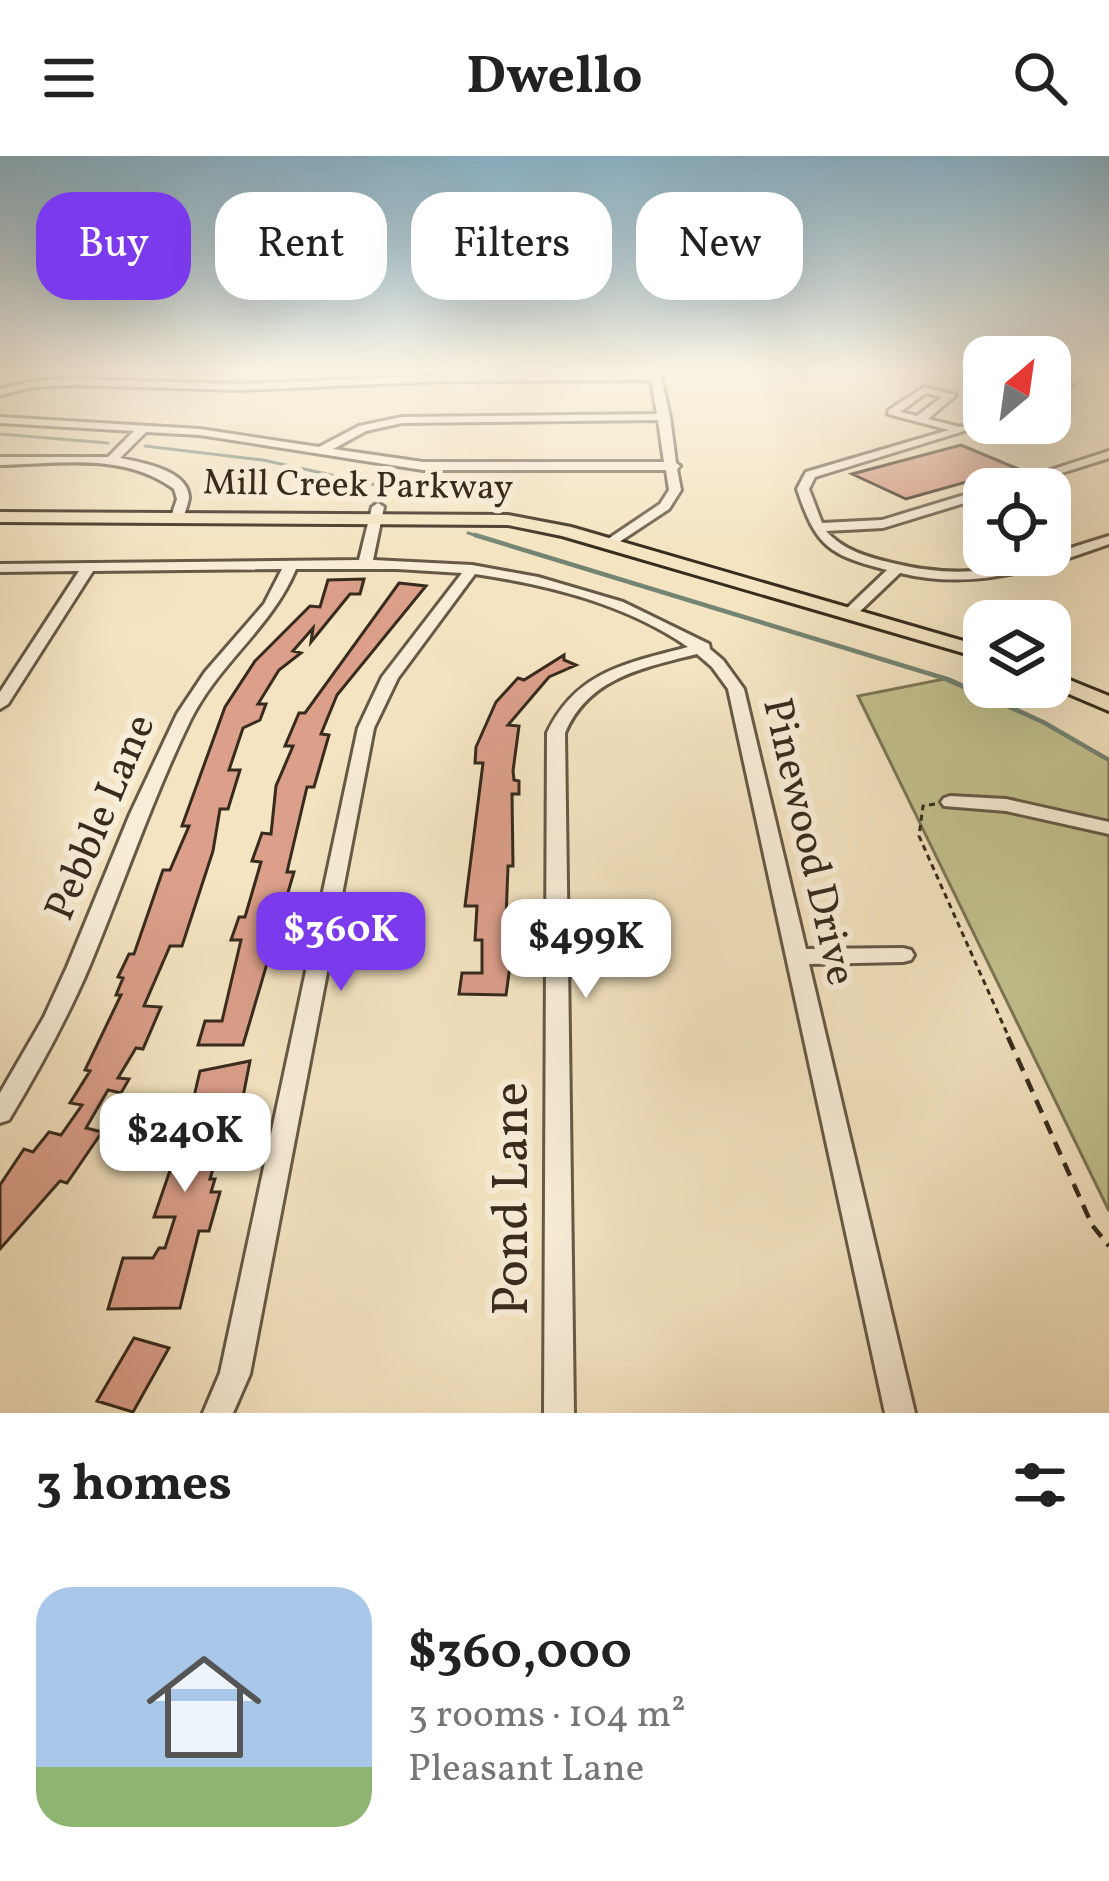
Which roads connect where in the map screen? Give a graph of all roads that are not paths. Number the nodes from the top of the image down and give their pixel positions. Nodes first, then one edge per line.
1 (141, 431) edge
2 (174, 431) edge
3 (358, 431) edge
4 (668, 431) edge
5 (955, 431) edge
6 (320, 451) junction
7 (1109, 454) edge
8 (0, 461) edge
9 (110, 462) junction
10 (674, 466) junction
11 (1065, 468) edge
12 (963, 500) edge
13 (0, 507) edge
14 (179, 512) junction
15 (377, 512) junction
16 (0, 517) edge
17 (818, 527) junction
18 (617, 540) junction
19 (1109, 540) edge
20 (291, 565) junction
21 (365, 565) junction
22 (89, 567) junction
23 (0, 568) edge
24 (472, 569) junction
25 (896, 569) junction
26 (856, 607) junction
27 (963, 633) edge
28 (963, 645) edge
29 (704, 647) junction
30 (1071, 670) edge
31 (1109, 686) edge
32 (1071, 687) edge
33 (0, 704) edge
34 (1109, 704) edge
35 (950, 802) road end
36 (1109, 828) edge
37 (903, 955) dead end
38 (796, 957) junction
39 (0, 1113) edge
40 (218, 1413) edge
41 (559, 1413) edge
42 (899, 1413) edge

1 - 9 street
2 - 6 street
3 - 6 street
4 - 10 street
5 - 17 street
6 - 10 street
7 - 11 street
8 - 9 street
9 - 14 street
10 - 18 street
12 - 17 street
13 - 14 main road, Mill Creek Parkway
14 - 15 main road, Mill Creek Parkway
14 - 16 main road, Mill Creek Parkway
15 - 18 main road, Mill Creek Parkway
15 - 21 street
17 - 25 street
18 - 26 main road, Mill Creek Parkway
19 - 25 street
20 - 21 street, Pinewood Drive
20 - 22 street, Pinewood Drive
20 - 39 street, Pebble Lane
21 - 24 street, Pinewood Drive
22 - 23 street, Pinewood Drive
22 - 33 street
24 - 29 street, Pinewood Drive
24 - 40 street
25 - 26 street
26 - 27 main road, Mill Creek Parkway
26 - 28 main road, Mill Creek Parkway
29 - 38 street, Pinewood Drive
29 - 41 street, Pond Lane
30 - 31 main road
32 - 34 main road
35 - 36 street
37 - 38 street
38 - 42 street, Pinewood Drive

